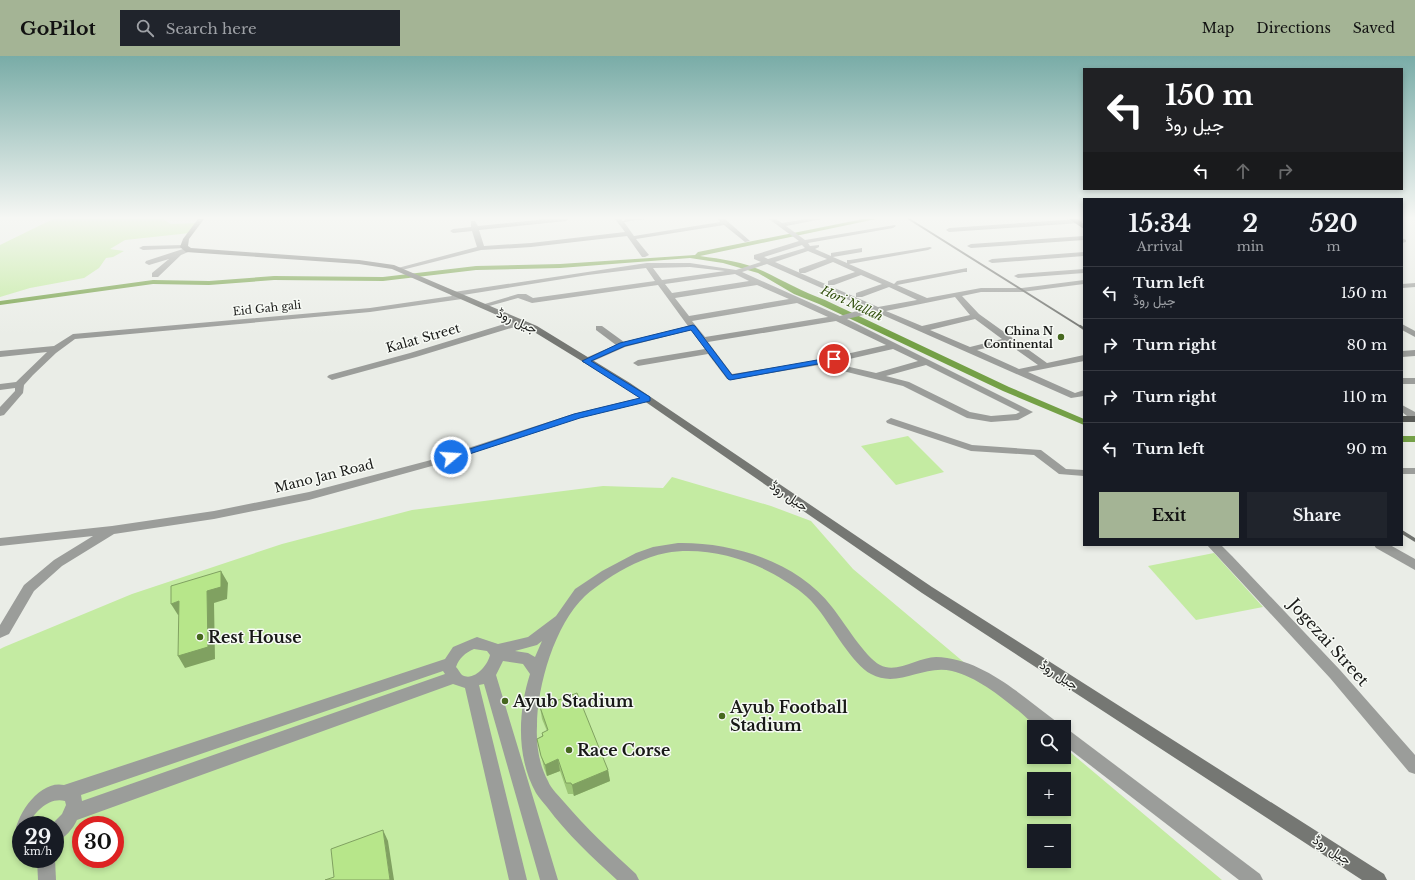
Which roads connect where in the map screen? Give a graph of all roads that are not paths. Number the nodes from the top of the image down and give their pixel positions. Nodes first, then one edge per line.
1 (164, 257) edge
2 (175, 257) edge
3 (293, 257) edge
4 (444, 257) edge
5 (761, 257) edge
6 (778, 257) edge
7 (875, 257) edge
8 (1039, 257) edge
9 (833, 258) junction
10 (770, 261) junction
11 (992, 261) dead end
12 (850, 262) junction
13 (149, 263) dead end
14 (647, 265) junction
15 (398, 269) junction
16 (964, 270) dead end
17 (740, 271) junction
18 (802, 271) dead end
19 (1083, 271) edge
20 (859, 273) junction
21 (155, 275) dead end
22 (1018, 276) dead end
23 (660, 282) junction
24 (758, 282) junction
25 (1083, 282) edge
26 (831, 283) dead end
27 (897, 283) junction
28 (888, 285) junction
29 (1415, 285) edge
30 (1403, 286) edge
31 (956, 294) junction
32 (458, 295) junction
33 (859, 295) dead end
34 (670, 296) junction
35 (933, 298) junction
36 (798, 300) junction
37 (924, 300) junction
38 (482, 306) junction
39 (876, 309) junction
40 (976, 316) junction
41 (840, 318) junction
42 (687, 319) junction
43 (521, 322) junction
44 (693, 327) junction
45 (599, 328) dead end
46 (1403, 328) edge
47 (922, 329) junction
48 (1415, 334) edge
49 (703, 340) junction
50 (1007, 340) junction
51 (622, 345) junction
52 (894, 346) junction
53 (56, 348) junction
54 (974, 348) dead end
55 (711, 351) junction
56 (1415, 353) edge
57 (0, 354) edge
58 (1403, 354) edge
59 (1083, 358) edge
60 (586, 361) junction
61 (819, 362) junction
62 (926, 362) junction
63 (638, 363) dead end
64 (1044, 365) junction
65 (1017, 372) junction
66 (332, 376) dead end
67 (877, 376) junction
68 (1403, 381) edge
69 (1415, 381) edge
70 (18, 385) junction
71 (0, 387) edge
72 (1083, 393) edge
73 (647, 399) junction
74 (0, 413) edge
75 (891, 421) dead end
76 (1403, 471) edge
77 (1415, 471) edge
78 (1083, 473) edge
79 (112, 530) junction
80 (0, 542) edge
81 (1214, 546) edge
82 (1382, 546) edge
83 (1415, 565) edge
84 (562, 617) junction
85 (0, 633) edge
86 (496, 652) junction
87 (537, 673) junction
88 (458, 674) junction
89 (488, 674) junction
90 (1041, 720) edge
91 (1071, 741) edge
92 (1415, 766) edge
93 (67, 792) junction
94 (73, 812) junction
95 (15, 816) edge
96 (12, 821) edge
97 (64, 824) edge
98 (12, 843) edge
99 (46, 868) edge
100 (47, 880) edge
101 (518, 880) edge
102 (549, 880) edge
103 (630, 880) edge
104 (1254, 880) edge
105 (1378, 880) edge

1 - 13 street
2 - 21 street
3 - 15 main road, جیل روڈ
4 - 15 street
5 - 10 street
6 - 10 street
7 - 12 street
8 - 11 street
9 - 12 street
9 - 18 street
9 - 20 street
10 - 17 street
10 - 39 street
12 - 27 street
14 - 17 street, Eid Gah gali
14 - 23 street
14 - 32 street, Eid Gah gali
15 - 32 main road, جیل روڈ
16 - 27 street
17 - 23 street
17 - 24 street, Eid Gah gali
19 - 22 street
20 - 26 street
20 - 28 street
23 - 34 street
23 - 38 street
24 - 34 street
24 - 36 street, Eid Gah gali
25 - 31 street
27 - 35 street
28 - 33 street
28 - 37 street
29 - 30 street
31 - 35 street
31 - 40 street
32 - 38 main road, جیل روڈ
32 - 53 street, Eid Gah gali
34 - 42 street
35 - 37 street
36 - 41 street, Eid Gah gali
36 - 42 street
37 - 39 street
38 - 43 main road, جیل روڈ
39 - 41 street
39 - 47 street
40 - 47 street
40 - 50 street
41 - 49 street
41 - 52 street, Eid Gah gali
42 - 44 street
43 - 60 main road, جیل روڈ
43 - 66 street, Kalat Street
44 - 49 street
44 - 51 street
45 - 51 street
46 - 48 street
47 - 65 street
49 - 55 street
50 - 54 street
50 - 64 street
51 - 60 street
52 - 61 street
52 - 62 street, Eid Gah gali
53 - 57 street
53 - 70 street
55 - 61 street
55 - 63 street
56 - 58 street
59 - 64 street
60 - 73 main road, جیل روڈ
61 - 67 street
62 - 67 street
62 - 67 street, Eid Gah gali
64 - 65 street
65 - 72 street
68 - 69 street
70 - 71 street
70 - 74 street
73 - 79 street, Mano Jan Road
73 - 105 main road, جیل روڈ
75 - 78 street
76 - 77 street
79 - 80 street, Mano Jan Road
79 - 85 street
81 - 92 street, Jogezai Street
82 - 83 street
84 - 86 street
84 - 87 street
84 - 90 street
86 - 87 street
86 - 88 street
86 - 89 street
87 - 103 street
88 - 89 street
88 - 93 street
88 - 94 street
88 - 101 street
89 - 102 street
91 - 104 street
93 - 94 street
93 - 95 street
94 - 97 street
96 - 98 street
99 - 100 street

